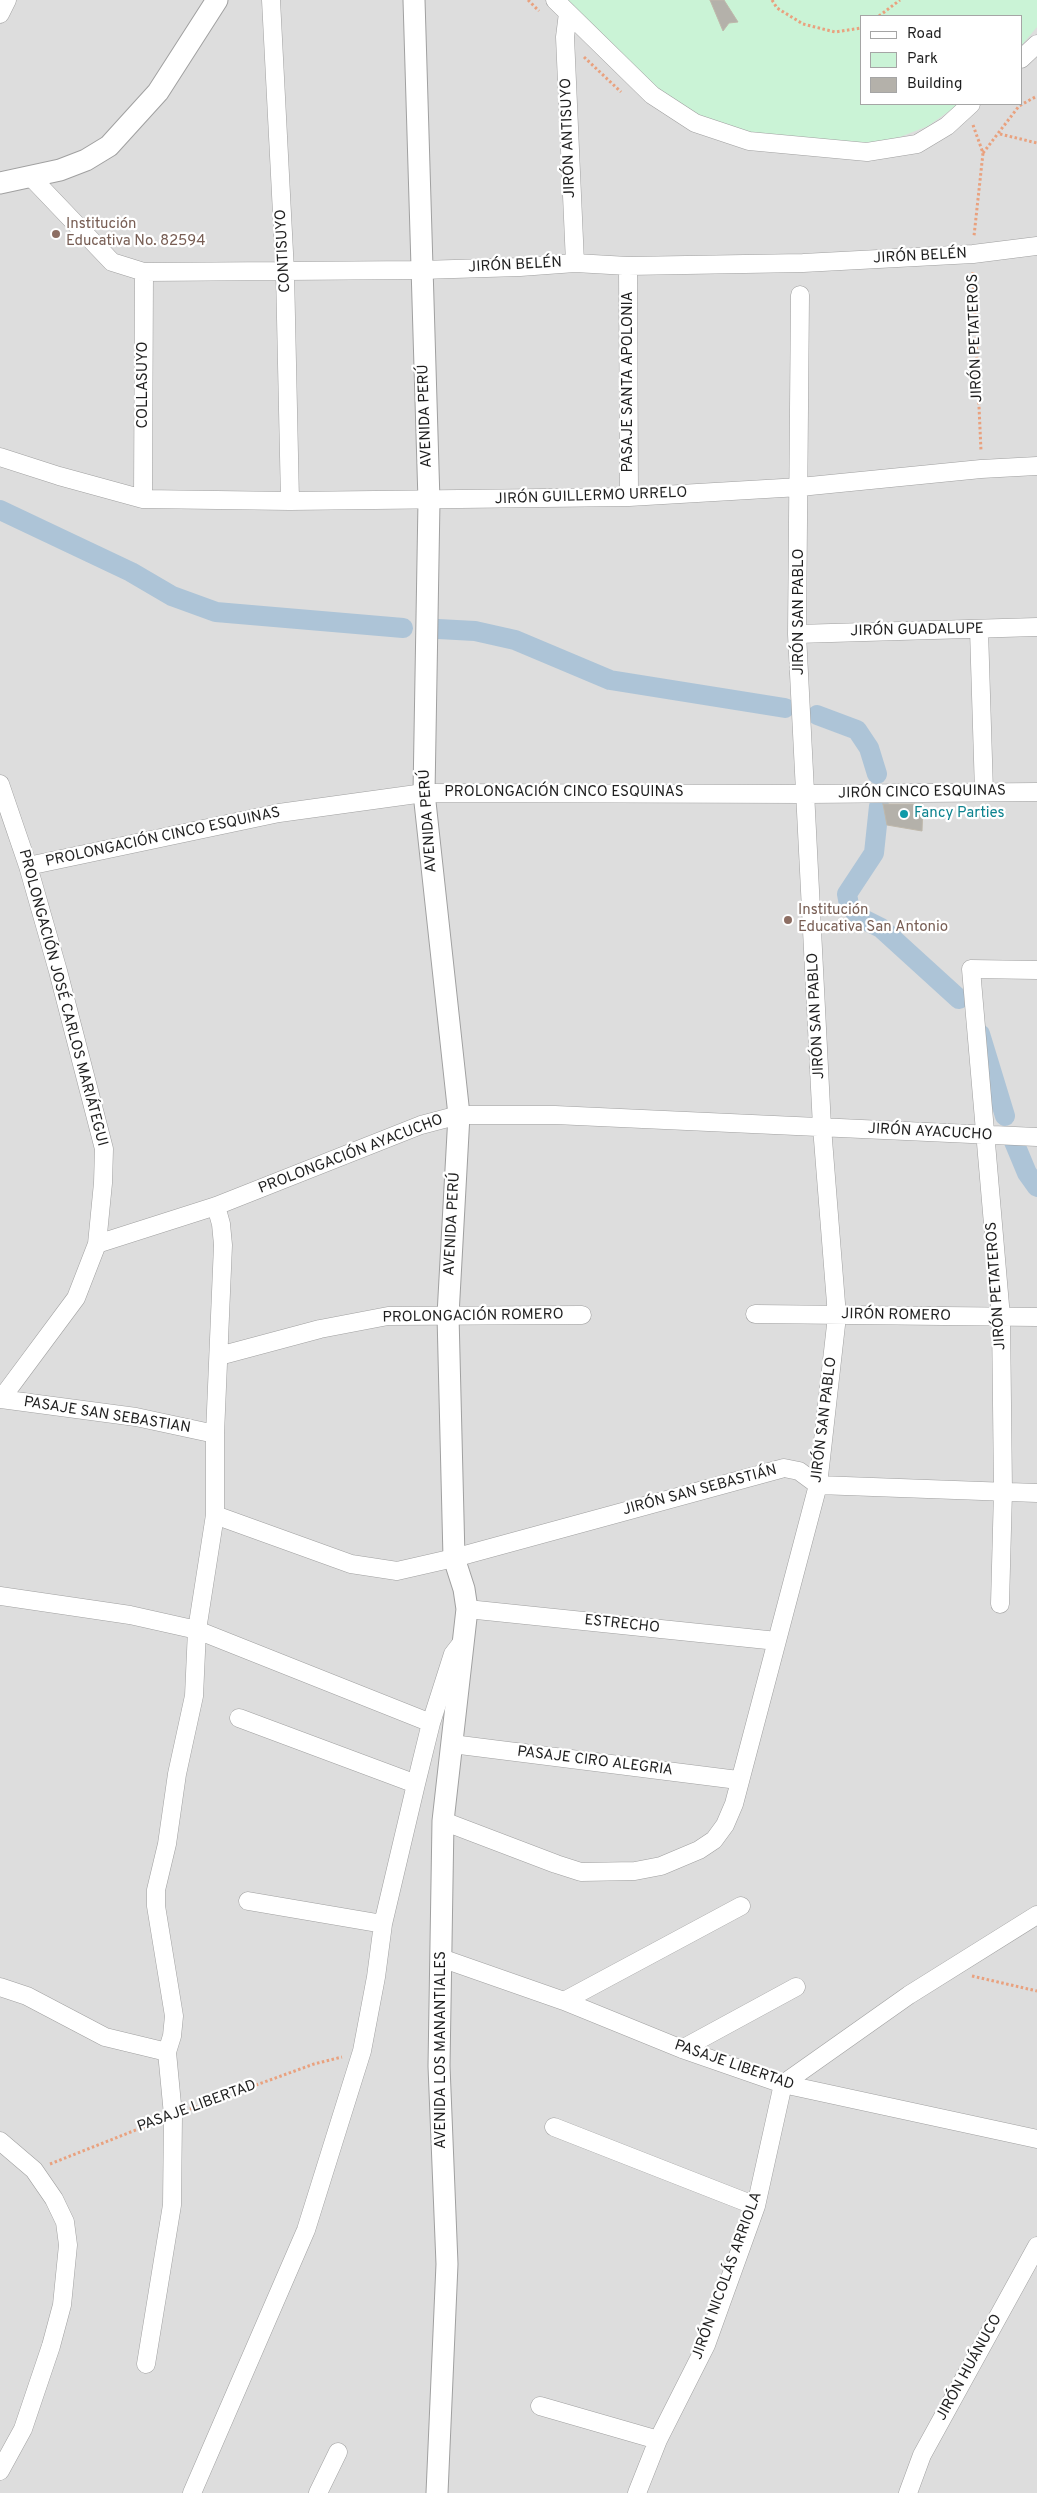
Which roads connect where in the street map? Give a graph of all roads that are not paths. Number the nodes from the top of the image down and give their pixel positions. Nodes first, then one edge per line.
1 (7, 0) edge
2 (217, 0) edge
3 (271, 0) edge
4 (414, 0) edge
5 (554, 0) edge
6 (568, 13) junction
7 (0, 14) edge
8 (1037, 44) edge
9 (1022, 58) edge
10 (971, 112) edge
11 (30, 177) junction
12 (0, 182) edge
13 (1037, 246) edge
14 (574, 262) junction
15 (628, 266) junction
16 (421, 270) junction
17 (144, 272) junction
18 (285, 272) junction
19 (800, 295) dead end
20 (0, 457) edge
21 (1037, 466) edge
22 (800, 487) junction
23 (630, 497) junction
24 (143, 499) junction
25 (290, 501) junction
26 (429, 501) junction
27 (1037, 627) edge
28 (979, 630) junction
29 (797, 634) junction
30 (0, 784) edge
31 (984, 792) junction
32 (1037, 792) edge
33 (424, 793) junction
34 (807, 794) junction
35 (28, 866) junction
36 (1037, 970) edge
37 (459, 1115) junction
38 (822, 1127) junction
39 (986, 1136) junction
40 (1037, 1137) edge
41 (216, 1206) junction
42 (97, 1244) junction
43 (755, 1314) dead end
44 (448, 1315) junction
45 (582, 1315) dead end
46 (837, 1316) junction
47 (1001, 1317) junction
48 (1037, 1317) edge
49 (219, 1356) junction
50 (1, 1399) edge
51 (215, 1434) junction
52 (818, 1485) junction
53 (1003, 1491) junction
54 (1037, 1493) edge
55 (214, 1515) junction
56 (454, 1558) junction
57 (0, 1596) edge
58 (1000, 1604) dead end
59 (467, 1609) junction
60 (197, 1630) junction
61 (463, 1641) junction
62 (777, 1641) junction
63 (239, 1718) dead end
64 (431, 1723) junction
65 (452, 1744) junction
66 (738, 1780) junction
67 (416, 1784) junction
68 (443, 1821) junction
69 (248, 1901) dead end
70 (741, 1906) dead end
71 (1037, 1916) edge
72 (383, 1924) junction
73 (441, 1958) junction
74 (0, 1987) edge
75 (796, 1987) dead end
76 (564, 2000) junction
77 (682, 2049) junction
78 (167, 2052) junction
79 (783, 2084) junction
80 (554, 2126) dead end
81 (1037, 2139) edge
82 (0, 2141) edge
83 (756, 2206) junction
84 (1037, 2246) edge
85 (146, 2364) dead end
86 (540, 2406) dead end
87 (658, 2440) junction
88 (338, 2452) dead end
89 (0, 2471) edge
90 (192, 2493) edge
91 (318, 2493) edge
92 (437, 2493) edge
93 (637, 2493) edge
94 (908, 2493) edge

1 - 7 street
2 - 11 street
3 - 18 street, CONTISUYO
4 - 16 street, AVENIDA PERÚ
5 - 6 street
6 - 10 street
6 - 14 street, JIRÓN ANTISUYO
8 - 9 street
11 - 12 street
11 - 17 street, JIRÓN BELÉN
13 - 15 street, JIRÓN BELÉN
14 - 15 street, JIRÓN BELÉN
14 - 16 street, JIRÓN BELÉN
15 - 23 street, PASAJE SANTA APOLONIA
16 - 18 street, JIRÓN BELÉN
16 - 26 street, AVENIDA PERÚ
17 - 18 street, JIRÓN BELÉN
17 - 24 street, COLLASUYO
18 - 25 street, CONTISUYO
19 - 22 street, JIRÓN SAN PABLO
20 - 24 street, JIRÓN GUILLERMO URRELO
21 - 22 street, JIRÓN GUILLERMO URRELO
22 - 23 street, JIRÓN GUILLERMO URRELO
22 - 29 street, JIRÓN SAN PABLO
23 - 26 street, JIRÓN GUILLERMO URRELO
24 - 25 street, JIRÓN GUILLERMO URRELO
25 - 26 street, JIRÓN GUILLERMO URRELO
26 - 33 street, AVENIDA PERÚ
27 - 28 street, JIRÓN GUADALUPE
28 - 29 street, JIRÓN GUADALUPE
28 - 31 street
29 - 34 street, JIRÓN SAN PABLO
30 - 35 street, PROLONGACIÓN JOSÉ CARLOS MARIÁTEGUI
31 - 32 street, JIRÓN CINCO ESQUINAS
31 - 34 street, JIRÓN CINCO ESQUINAS
33 - 34 street, PROLONGACIÓN CINCO ESQUINAS
33 - 35 street, PROLONGACIÓN CINCO ESQUINAS
33 - 37 street, AVENIDA PERÚ
34 - 38 street, JIRÓN SAN PABLO
35 - 42 street, PROLONGACIÓN JOSÉ CARLOS MARIÁTEGUI
36 - 39 street, JIRÓN PETATEROS
37 - 38 street, PROLONGACIÓN AYACUCHO
37 - 41 street, PROLONGACIÓN AYACUCHO
37 - 44 street, AVENIDA PERÚ
38 - 39 street, JIRÓN AYACUCHO
38 - 46 street, JIRÓN SAN PABLO
39 - 40 street, JIRÓN AYACUCHO
39 - 47 street, JIRÓN PETATEROS
41 - 42 street, PROLONGACIÓN AYACUCHO
41 - 49 street
42 - 50 street, PROLONGACIÓN JOSÉ CARLOS MARIÁTEGUI
43 - 46 street, JIRÓN ROMERO
44 - 45 street, PROLONGACIÓN ROMERO
44 - 49 street, PROLONGACIÓN ROMERO
44 - 56 street, AVENIDA PERÚ
46 - 47 street, JIRÓN ROMERO
46 - 52 street, JIRÓN SAN PABLO
47 - 48 street, JIRÓN ROMERO
47 - 53 street, JIRÓN PETATEROS
49 - 51 street
50 - 51 street, PASAJE SAN SEBASTIAN
51 - 55 street
52 - 53 street
52 - 56 street, JIRÓN SAN SEBASTIÁN
52 - 62 street, JIRÓN SAN PABLO
53 - 54 street
53 - 58 street, JIRÓN PETATEROS
55 - 56 street, JIRÓN SAN SEBASTIÁN
55 - 60 street
56 - 59 street, AVENIDA PERÚ
57 - 60 street
59 - 61 street, AVENIDA LOS MANANTIALES
59 - 62 street, ESTRECHO
60 - 64 street
60 - 78 street
61 - 64 street
61 - 65 street, AVENIDA LOS MANANTIALES
62 - 66 street, JIRÓN SAN PABLO
63 - 67 street
64 - 67 street
65 - 66 street, PASAJE CIRO ALEGRIA
65 - 68 street, AVENIDA LOS MANANTIALES
66 - 68 street, JIRÓN SAN PABLO
67 - 72 street
68 - 73 street, AVENIDA LOS MANANTIALES
69 - 72 street
70 - 76 street
71 - 79 street
72 - 90 street
73 - 76 street, PASAJE LIBERTAD
73 - 92 street, AVENIDA LOS MANANTIALES
74 - 78 street
75 - 77 street
76 - 77 street, PASAJE LIBERTAD
77 - 79 street, PASAJE LIBERTAD
78 - 85 street
79 - 81 street, PASAJE LIBERTAD
79 - 83 street, JIRÓN NICOLÁS ARRIOLA
80 - 83 street
82 - 89 street
83 - 87 street, JIRÓN NICOLÁS ARRIOLA
84 - 94 street, JIRÓN HUÁNUCO
86 - 87 street
87 - 93 street, JIRÓN NICOLÁS ARRIOLA
88 - 91 street

